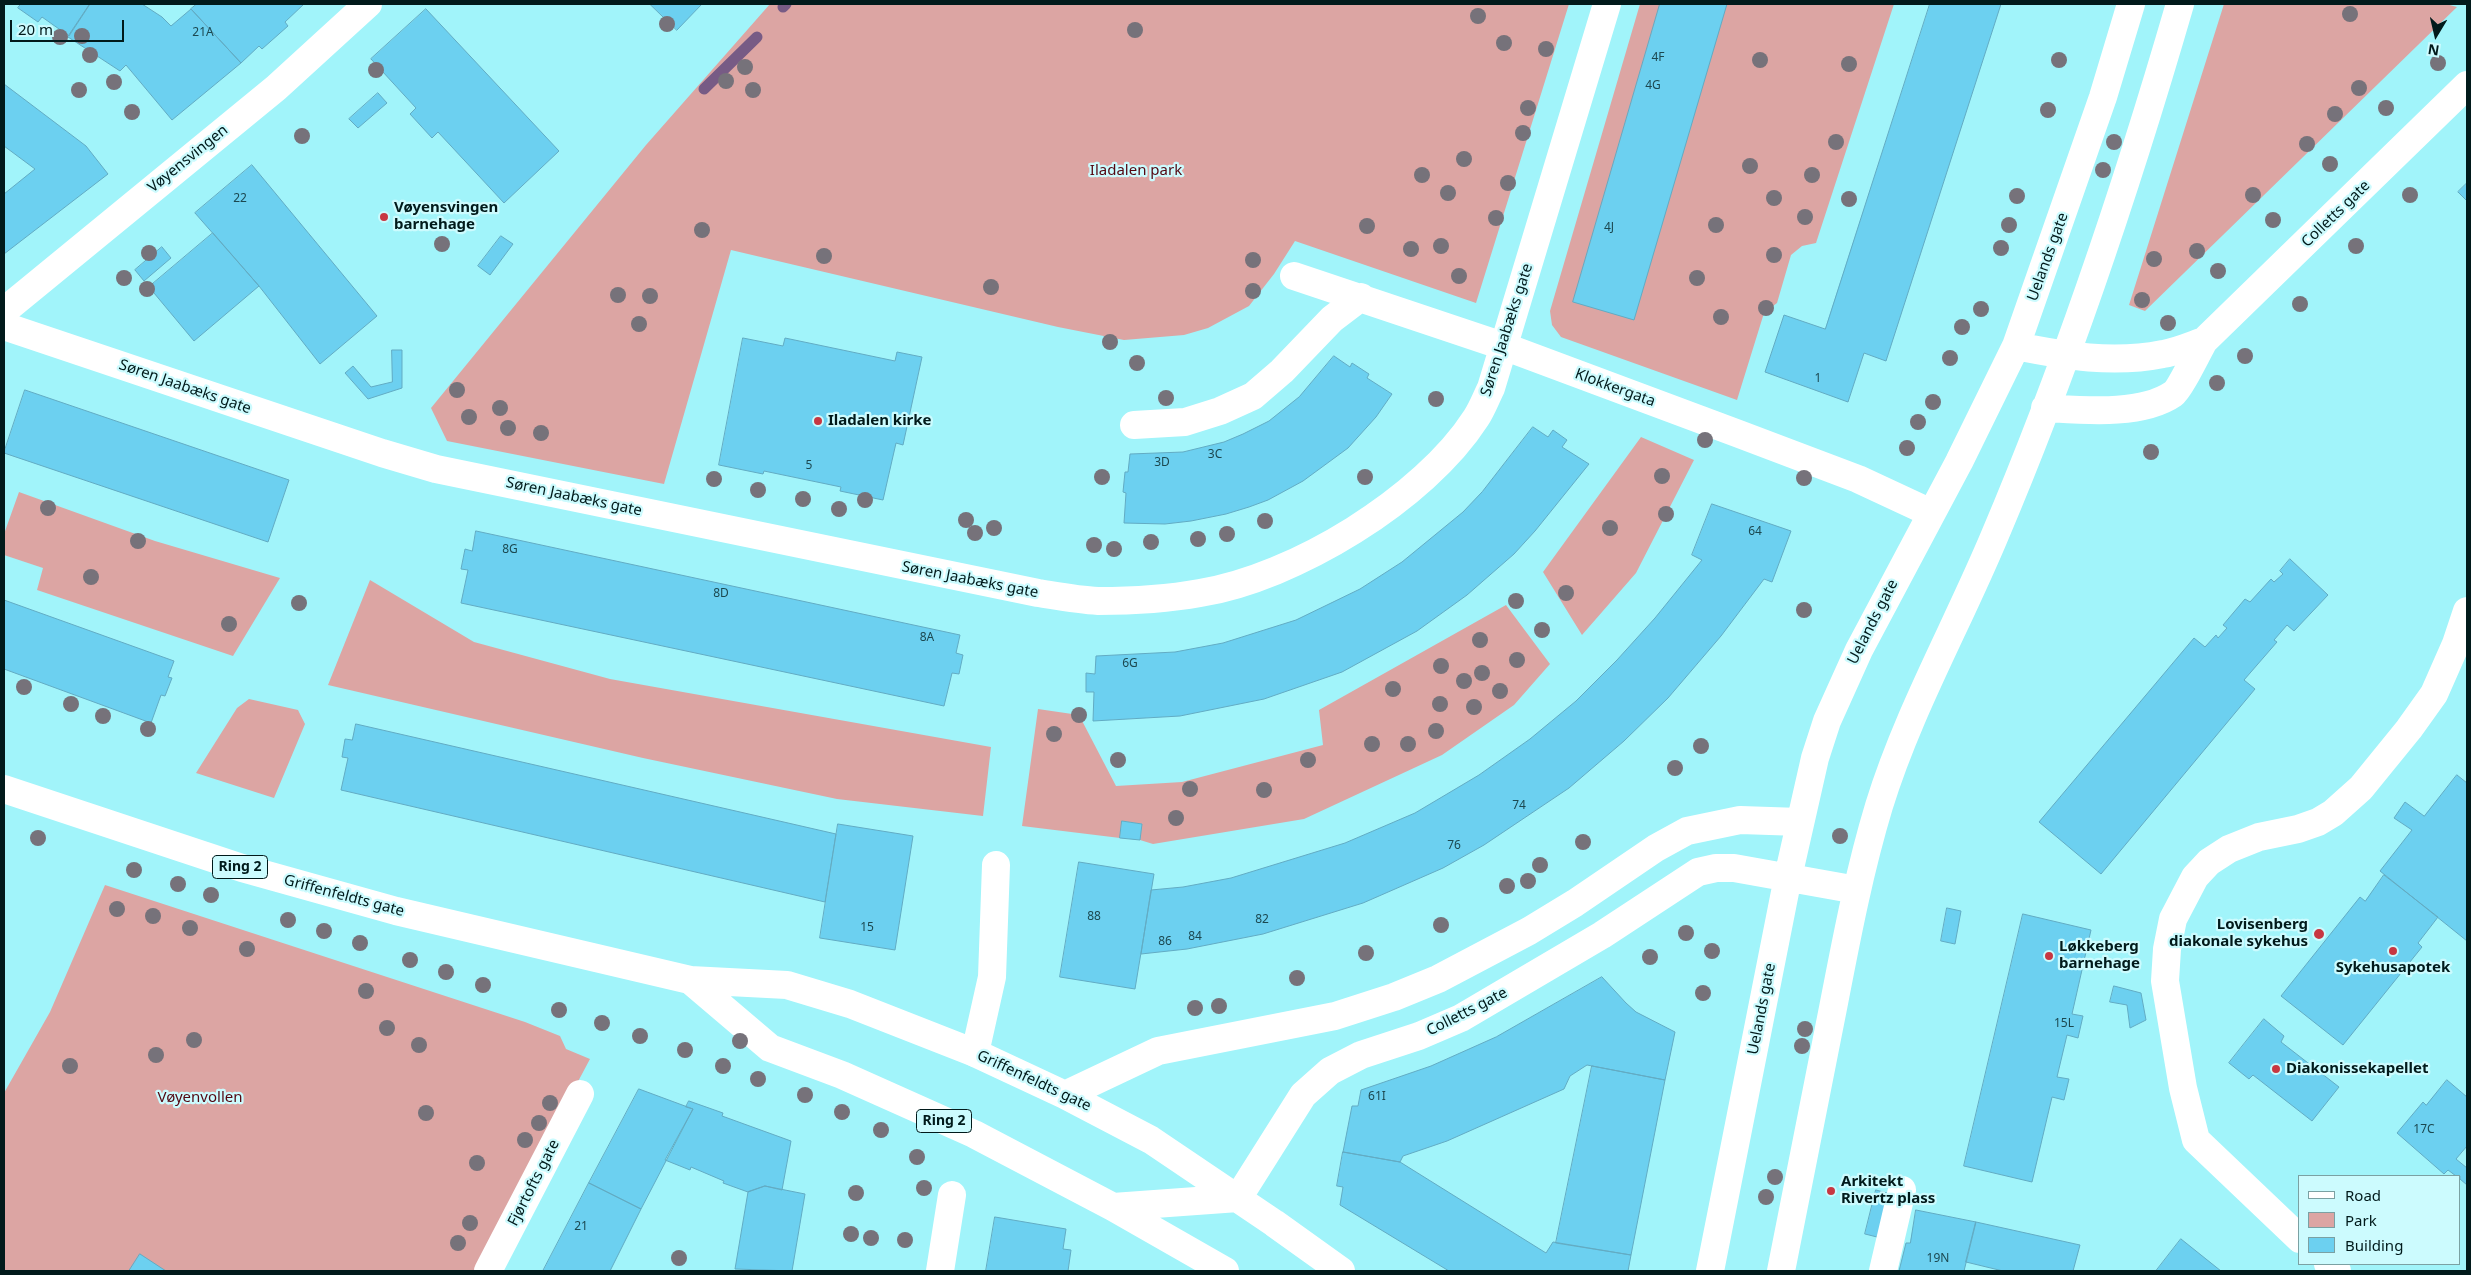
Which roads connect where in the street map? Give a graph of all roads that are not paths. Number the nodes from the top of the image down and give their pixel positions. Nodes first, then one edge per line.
1 (368, 4) edge
2 (1607, 4) edge
3 (2131, 4) edge
4 (2180, 4) edge
5 (2467, 86) edge
6 (1294, 276) dead end
7 (1361, 297) junction
8 (4, 311) edge
9 (4, 326) edge
10 (2204, 341) junction
11 (1503, 346) junction
12 (2016, 346) junction
13 (2064, 356) junction
14 (2045, 408) junction
15 (1134, 425) dead end
16 (1931, 513) junction
17 (2467, 611) edge
18 (4, 789) edge
19 (1800, 822) junction
20 (996, 865) dead end
21 (1788, 877) junction
22 (1857, 890) junction
23 (690, 980) junction
24 (975, 1053) junction
25 (580, 1094) dead end
26 (1066, 1095) junction
27 (1902, 1190) dead end
28 (952, 1195) dead end
29 (1238, 1198) junction
30 (1113, 1207) junction
31 (2298, 1238) edge
32 (488, 1271) edge
33 (940, 1271) edge
34 (1226, 1271) edge
35 (1341, 1271) edge
36 (1710, 1271) edge
37 (1780, 1271) edge
38 (1883, 1271) edge

1 - 8 main road, Vøyensvingen
2 - 11 main road, Søren Jaabæks gate
3 - 12 main road, Uelands gate
4 - 13 main road
5 - 10 main road, Colletts gate
6 - 7 main road, Klokkergata
7 - 11 main road, Klokkergata
7 - 15 main road
9 - 11 main road, Søren Jaabæks gate
10 - 13 main road, Colletts gate
10 - 14 main road, Colletts gate
11 - 16 main road, Klokkergata
12 - 13 main road, Colletts gate
12 - 16 main road, Uelands gate
13 - 14 main road
14 - 22 main road
16 - 19 main road, Uelands gate
17 - 31 main road
18 - 23 main road, Griffenfeldts gate / Ring 2
19 - 21 main road, Uelands gate
19 - 26 main road
20 - 24 main road
21 - 22 main road, Colletts gate
21 - 29 main road, Colletts gate
21 - 36 main road, Uelands gate
22 - 37 main road
23 - 24 main road, Griffenfeldts gate / Ring 2
23 - 30 main road, Griffenfeldts gate / Ring 2
24 - 26 main road, Griffenfeldts gate / Ring 2
25 - 32 main road, Fjørtofts gate
26 - 29 main road, Griffenfeldts gate / Ring 2
27 - 38 main road
28 - 33 main road
29 - 30 main road
29 - 35 main road, Griffenfeldts gate / Ring 2
30 - 34 main road, Griffenfeldts gate / Ring 2

